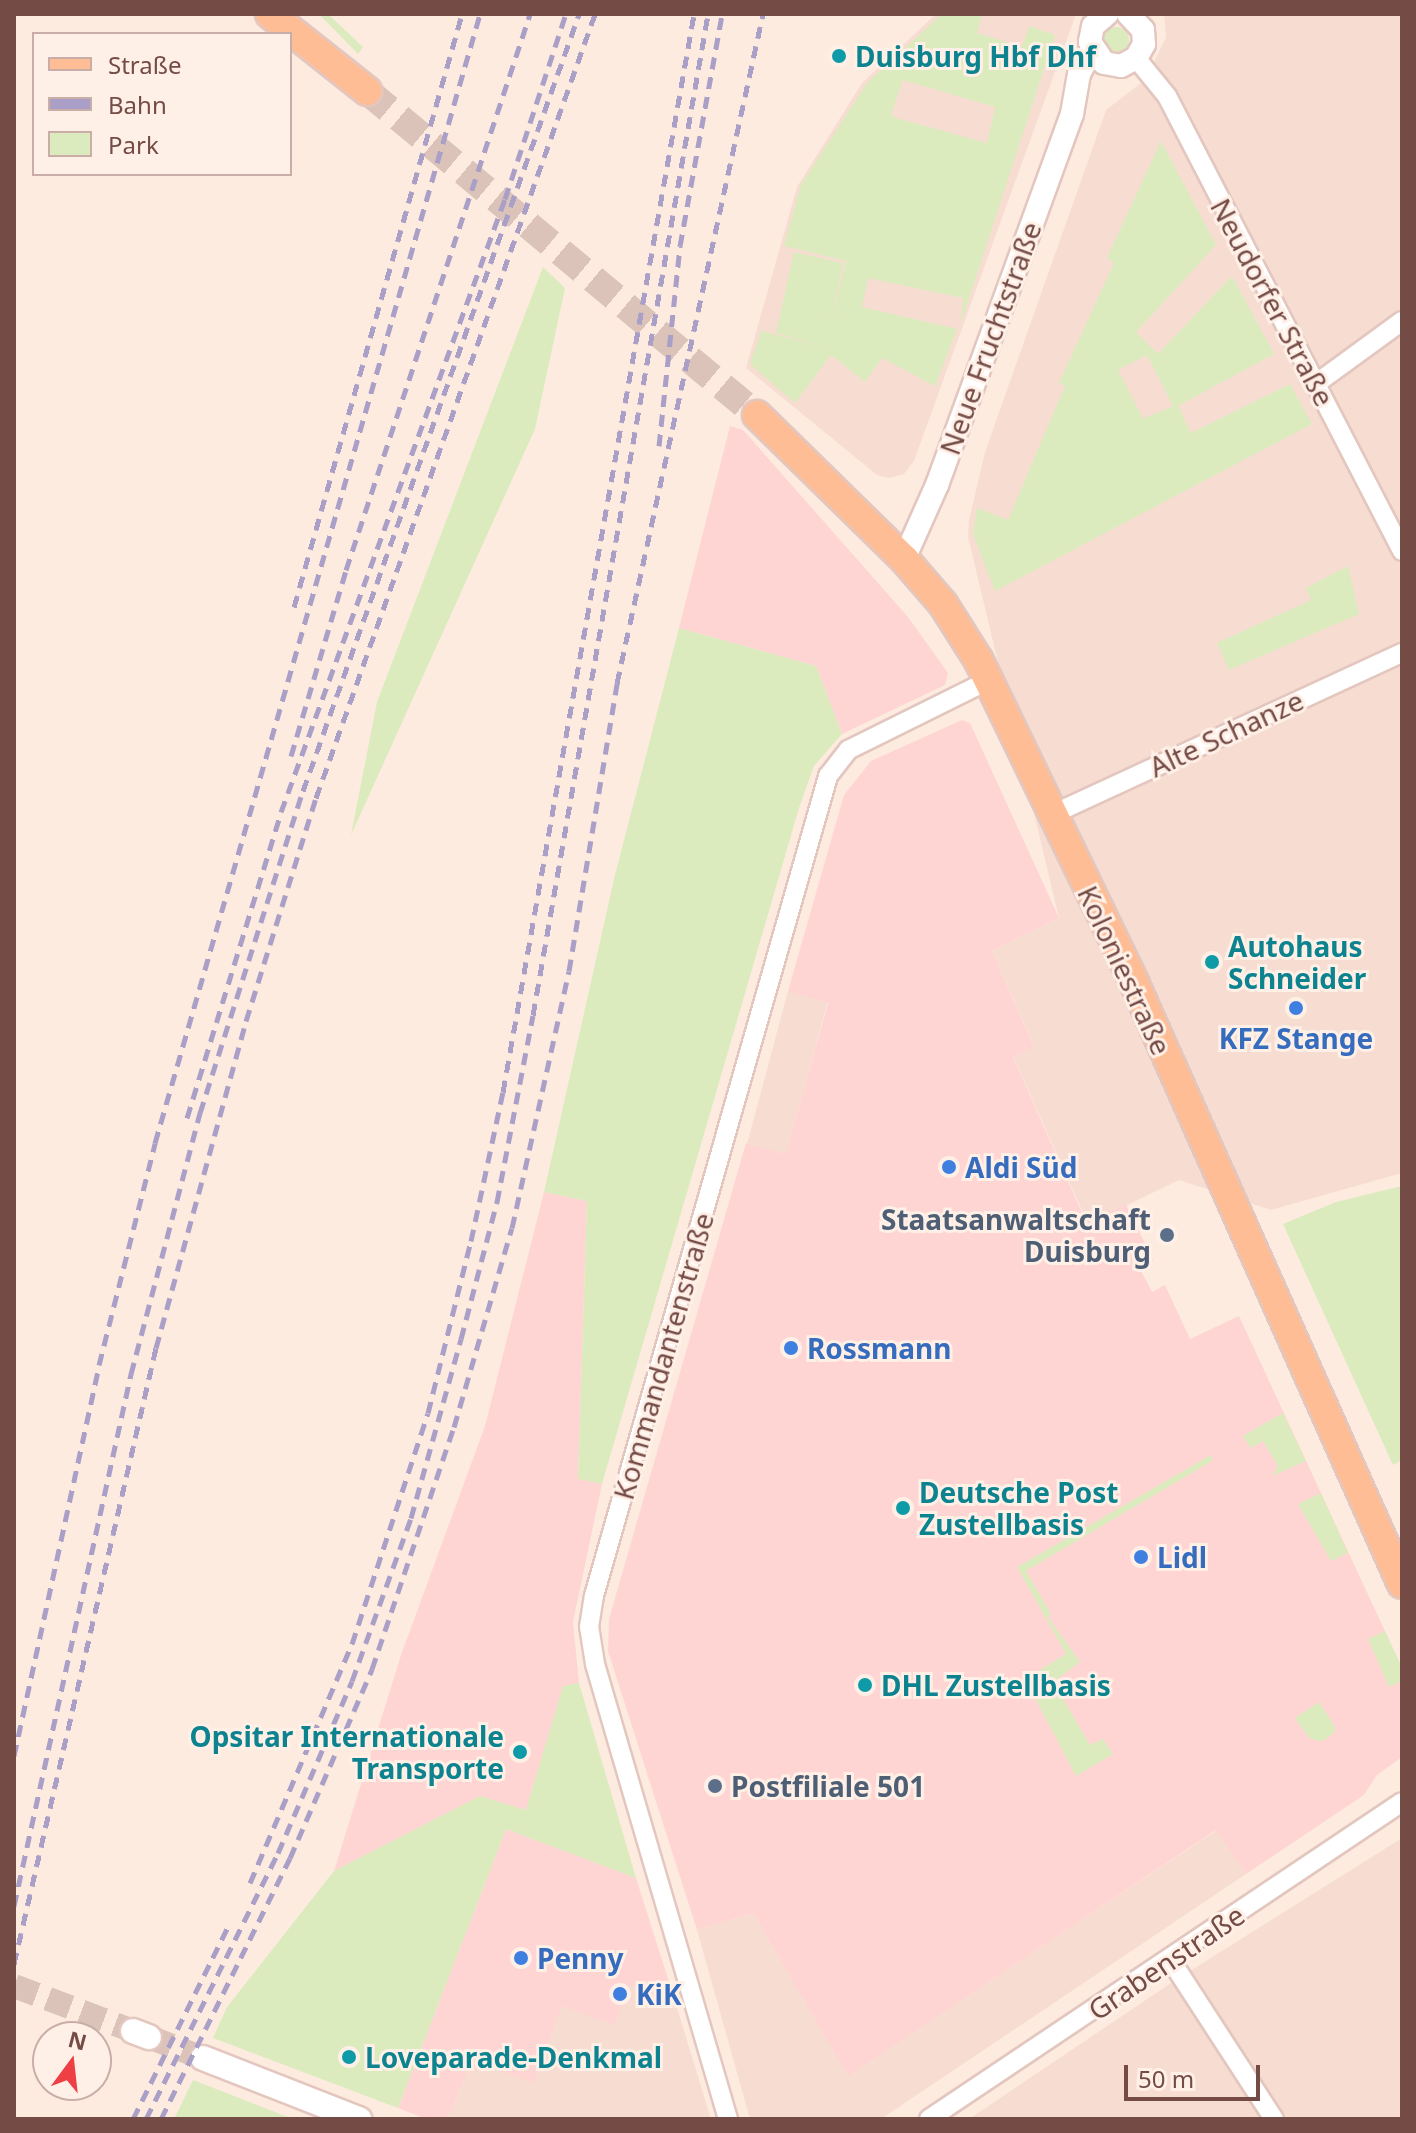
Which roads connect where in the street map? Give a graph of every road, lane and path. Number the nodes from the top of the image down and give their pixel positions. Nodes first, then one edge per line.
1 (1107, 14) edge
2 (1132, 15) edge
3 (279, 17) edge
4 (1098, 56) junction
5 (1136, 58) junction
6 (367, 91) tunnel mouth
7 (1402, 321) edge
8 (1317, 383) junction
9 (757, 415) tunnel mouth
10 (1402, 551) edge
11 (904, 559) junction
12 (1402, 653) edge
13 (989, 680) junction
14 (1051, 815) junction
15 (1402, 1584) edge
16 (1402, 1802) edge
17 (1170, 1959) junction
18 (203, 2058) tunnel mouth
19 (938, 2116) edge
20 (359, 2119) edge
21 (728, 2119) edge
22 (1274, 2119) edge

1 - 4 street, Neue Fruchtstraße
2 - 5 street
3 - 6 main road
4 - 5 street
4 - 11 street, Neue Fruchtstraße
5 - 8 street, Neudorfer Straße
7 - 8 street
8 - 10 street, Neudorfer Straße
9 - 11 main road, Koloniestraße
11 - 13 main road, Koloniestraße
12 - 14 street, Alte Schanze
13 - 14 main road, Koloniestraße
13 - 21 street, Kommandantenstraße
14 - 15 main road, Koloniestraße
16 - 17 street, Grabenstraße
17 - 19 street, Grabenstraße
17 - 22 street
18 - 20 main road

